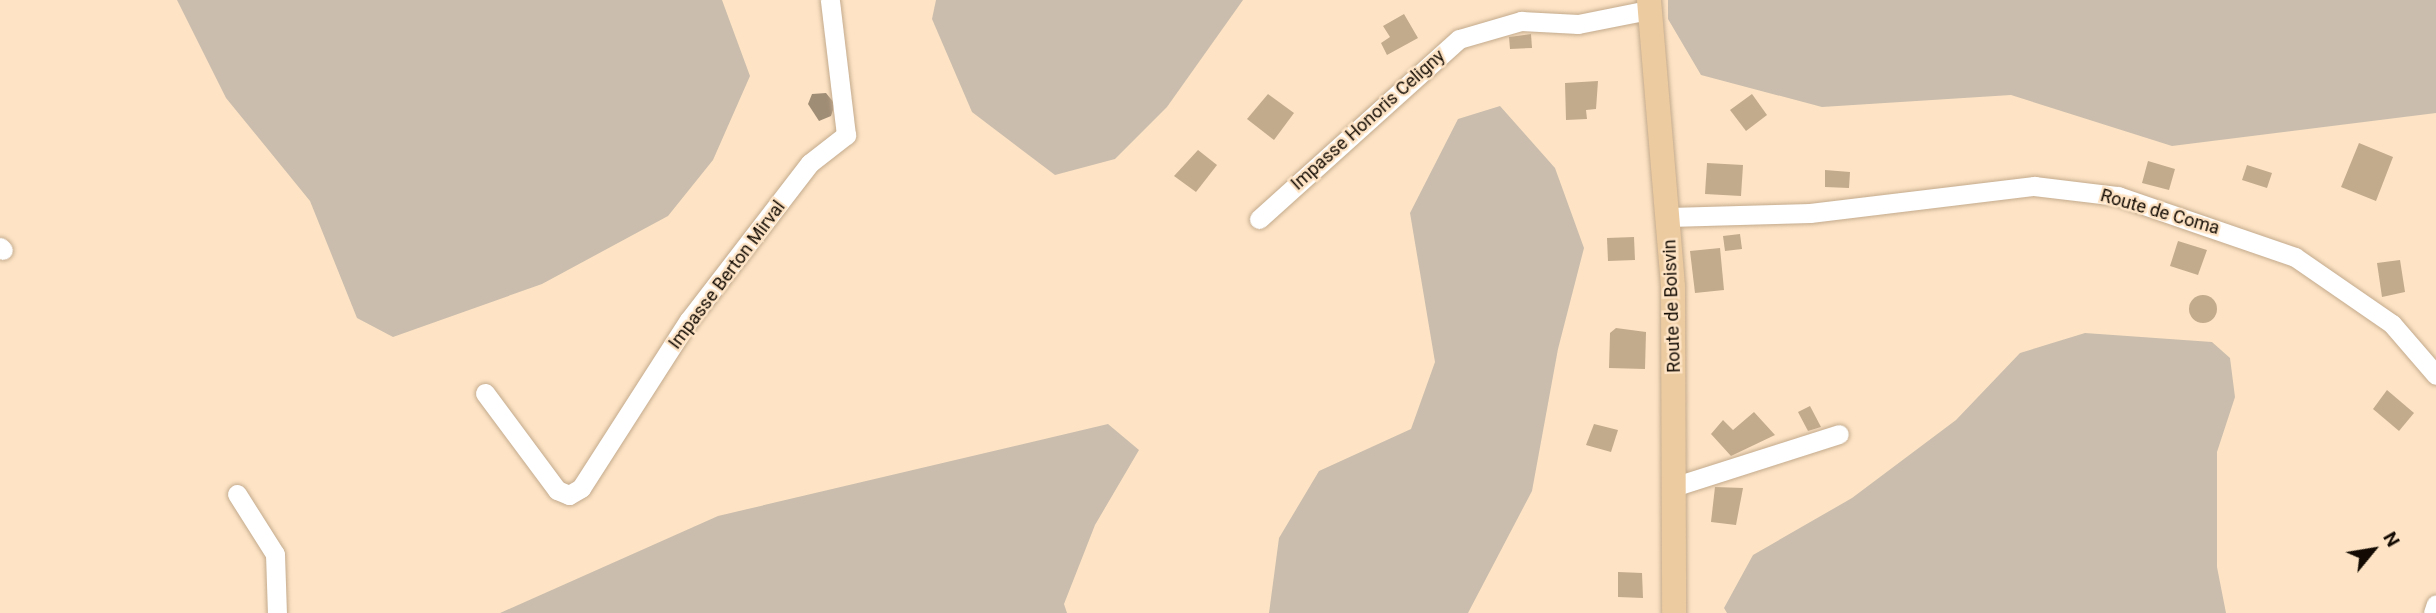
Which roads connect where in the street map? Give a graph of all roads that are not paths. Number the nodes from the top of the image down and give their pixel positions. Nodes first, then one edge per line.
1 (830, 0) edge
2 (1649, 5) edge
3 (1669, 217) junction
4 (1259, 219) dead end
5 (2436, 375) edge
6 (485, 393) dead end
7 (1839, 433) dead end
8 (1674, 487) junction
9 (237, 494) dead end
10 (2436, 604) edge
11 (277, 613) edge
12 (1674, 613) edge
13 (2433, 613) edge

1 - 6 street, Impasse Berton Mirval
2 - 3 main road, Route de Boisvin
2 - 4 street, Impasse Honoris Celigny
3 - 5 street, Route de Coma
3 - 8 main road, Route de Boisvin
7 - 8 street
8 - 12 main road, Route de Boisvin
9 - 11 street
10 - 13 street

